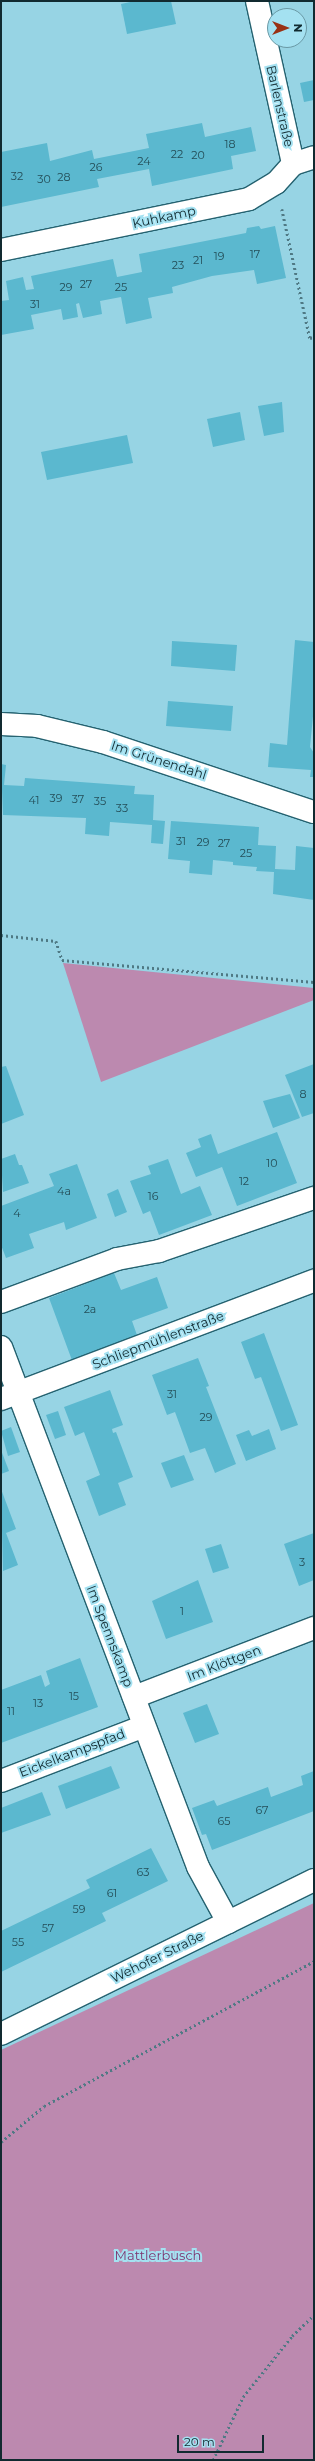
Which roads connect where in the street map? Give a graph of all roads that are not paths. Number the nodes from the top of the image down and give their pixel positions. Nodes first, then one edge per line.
1 (257, 1) edge
2 (314, 157) edge
3 (293, 164) junction
4 (1, 250) edge
5 (1, 724) edge
6 (314, 812) edge
7 (314, 1198) edge
8 (314, 1281) edge
9 (1, 1302) edge
10 (1, 1347) edge
11 (10, 1396) edge
12 (314, 1628) edge
13 (134, 1698) junction
14 (144, 1726) junction
15 (1, 1781) edge
16 (314, 1880) edge
17 (228, 1922) junction
18 (1, 2034) edge

1 - 3 street, Barlenstraße
2 - 3 street, Kuhkamp
3 - 4 street, Kuhkamp
5 - 6 street, Im Grünendahl
7 - 9 street
8 - 11 street, Schliepmühlenstraße
10 - 11 street, Im Spennskamp
11 - 13 street, Im Spennskamp
12 - 13 street, Im Klöttgen
13 - 14 street, Im Spennskamp
14 - 15 street, Eickelkampspfad
14 - 17 street, Im Spennskamp
16 - 17 street, Wehofer Straße
17 - 18 street, Wehofer Straße

